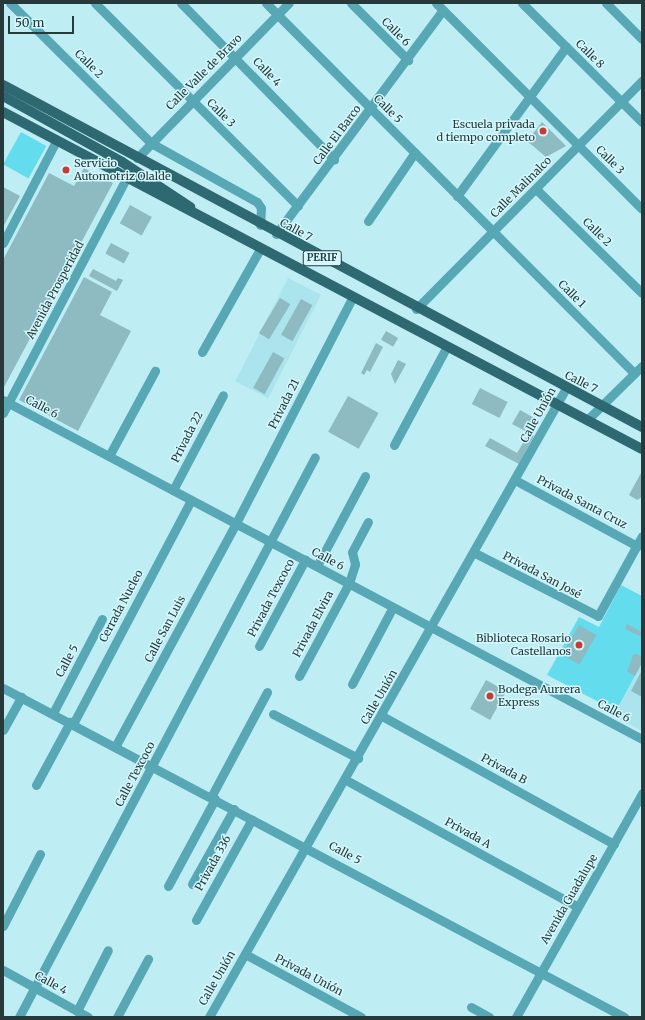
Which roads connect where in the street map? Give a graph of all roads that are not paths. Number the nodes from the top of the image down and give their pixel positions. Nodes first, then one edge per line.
1 (10, 3) edge
2 (95, 3) edge
3 (181, 3) edge
4 (266, 3) edge
5 (289, 3) edge
6 (351, 3) edge
7 (436, 3) edge
8 (522, 3) edge
9 (606, 3) edge
10 (443, 10) junction
11 (278, 15) junction
12 (642, 39) edge
13 (566, 47) junction
14 (236, 57) junction
15 (408, 60) junction
16 (642, 81) edge
17 (3, 85) edge
18 (3, 96) edge
19 (529, 97) junction
20 (192, 101) junction
21 (622, 102) junction
22 (371, 109) junction
23 (3, 112) edge
24 (642, 122) edge
25 (56, 141) junction
26 (151, 143) junction
27 (579, 145) junction
28 (415, 152) junction
29 (137, 158) junction
30 (334, 159) junction
31 (126, 178) junction
32 (536, 188) junction
33 (457, 196) junction
34 (298, 206) junction
35 (642, 209) edge
36 (202, 218) junction
37 (368, 221) dead end
38 (260, 225) junction
39 (493, 231) junction
40 (276, 234) junction
41 (3, 243) edge
42 (260, 249) junction
43 (642, 293) edge
44 (353, 296) junction
45 (416, 309) junction
46 (447, 346) junction
47 (202, 352) dead end
48 (642, 366) edge
49 (155, 371) dead end
50 (634, 373) junction
51 (566, 388) junction
52 (222, 395) dead end
53 (6, 401) edge
54 (558, 405) junction
55 (599, 405) junction
56 (3, 413) edge
57 (587, 420) junction
58 (642, 427) edge
59 (394, 446) dead end
60 (642, 449) edge
61 (109, 456) junction
62 (315, 457) dead end
63 (365, 476) dead end
64 (515, 480) junction
65 (173, 490) junction
66 (191, 500) junction
67 (368, 522) dead end
68 (236, 523) junction
69 (642, 536) edge
70 (273, 542) junction
71 (637, 546) junction
72 (476, 553) junction
73 (305, 560) junction
74 (317, 566) junction
75 (349, 583) junction
76 (393, 607) junction
77 (102, 619) dead end
78 (433, 627) junction
79 (259, 646) dead end
80 (299, 676) dead end
81 (352, 684) dead end
82 (3, 688) edge
83 (267, 692) dead end
84 (22, 697) junction
85 (53, 713) junction
86 (273, 714) dead end
87 (382, 716) junction
88 (72, 723) junction
89 (3, 730) edge
90 (642, 739) edge
91 (115, 746) junction
92 (358, 758) junction
93 (153, 767) junction
94 (346, 780) junction
95 (36, 785) dead end
96 (642, 793) edge
97 (213, 798) junction
98 (234, 810) junction
99 (252, 819) junction
100 (614, 844) junction
101 (306, 846) junction
102 (40, 854) dead end
103 (192, 884) dead end
104 (168, 886) dead end
105 (578, 907) junction
106 (196, 920) dead end
107 (3, 926) edge
108 (108, 950) dead end
109 (245, 954) junction
110 (148, 959) dead end
111 (3, 970) edge
112 (541, 973) junction
113 (35, 988) junction
114 (470, 1007) dead end
115 (77, 1011) junction
116 (19, 1017) edge
117 (88, 1017) edge
118 (117, 1017) edge
119 (209, 1017) edge
120 (361, 1017) edge
121 (490, 1017) edge
122 (516, 1017) edge
123 (624, 1017) edge

1 - 26 street, Calle 2
2 - 20 street, Calle 3
3 - 14 street, Calle 4
4 - 11 street, Calle 5
5 - 11 street, Calle Valle de Bravo
6 - 15 street, Calle 6
7 - 10 street
8 - 13 street, Calle 8
9 - 12 street
10 - 15 street, Calle El Barco
10 - 19 street
11 - 14 street, Calle Valle de Bravo
11 - 22 street, Calle 5
13 - 19 street
13 - 21 street, Calle 8
14 - 20 street, Calle Valle de Bravo
14 - 30 street, Calle 4
15 - 22 street, Calle El Barco
16 - 21 street, Calle Malinalco
17 - 29 main road, Calle 7 / PERIF
18 - 36 main road
19 - 27 street
19 - 33 street
20 - 26 street, Calle Valle de Bravo
20 - 34 street, Calle 3
21 - 24 street, Calle 8
21 - 27 street, Calle Malinalco
22 - 28 street, Calle 5
22 - 30 street, Calle El Barco
23 - 25 main road, PERIF
25 - 31 main road, PERIF
25 - 41 street
26 - 29 street, Calle Valle de Bravo
26 - 38 street, Calle 2
27 - 32 street, Calle Malinalco
27 - 35 street, Calle 3
28 - 33 street, Calle 5
28 - 37 street
29 - 38 main road, Calle 7 / PERIF
30 - 34 street, Calle El Barco
31 - 36 main road, PERIF
31 - 53 street, Avenida Prosperidad
32 - 39 street, Calle Malinalco
32 - 43 street, Calle 2
33 - 39 street, Calle 5
34 - 40 street, Calle El Barco
36 - 42 main road, PERIF
38 - 40 main road, Calle 7 / PERIF
39 - 45 street, Calle Malinalco
39 - 50 street, Calle 1
40 - 45 main road, Calle 7 / PERIF
42 - 44 main road, PERIF
42 - 47 street
44 - 46 main road, PERIF
44 - 68 street, Privada 21
45 - 51 main road, Calle 7 / PERIF
46 - 54 main road, PERIF
46 - 59 street
48 - 50 street
49 - 61 street
50 - 55 street
51 - 54 street, Calle Unión
51 - 55 main road, Calle 7 / PERIF
52 - 65 street, Privada 22
53 - 56 street, Avenida Prosperidad
53 - 61 street, Calle 6
54 - 57 main road, PERIF
54 - 64 street, Calle Unión
55 - 57 street
55 - 58 main road, Calle 7 / PERIF
57 - 60 main road, PERIF
61 - 65 street, Calle 6
62 - 70 street, Calle Texcoco
63 - 74 street
64 - 71 street, Privada Santa Cruz
64 - 72 street, Calle Unión
65 - 66 street, Calle 6
66 - 68 street, Calle 6
66 - 88 street, Cerrada Nucleo
67 - 75 street, Privada Elvira
68 - 70 street, Calle 6
68 - 91 street, Calle San Luis
69 - 71 street
70 - 73 street, Calle 6
70 - 93 street, Calle Texcoco
71 - 72 street, Privada San José
72 - 78 street, Calle Unión
73 - 74 street, Calle 6
73 - 79 street, Privada Texcoco
74 - 75 street, Calle 6
75 - 76 street, Calle 6
75 - 80 street, Privada Elvira
76 - 78 street, Calle 6
76 - 81 street
77 - 85 street, Calle 5
78 - 87 street, Calle Unión
78 - 90 street, Calle 6
82 - 84 street, Calle 5
83 - 97 street
84 - 85 street, Calle 5
84 - 89 street
85 - 88 street, Calle 5
86 - 92 street
87 - 92 street, Calle Unión
87 - 100 street, Privada B
88 - 91 street, Calle 5
88 - 95 street, Cerrada Nucleo
91 - 93 street, Calle 5
92 - 94 street, Calle Unión
93 - 97 street, Calle 5
93 - 113 street, Calle Texcoco
94 - 101 street, Calle Unión
94 - 105 street, Privada A
96 - 100 street, Avenida Guadalupe
97 - 98 street, Calle 5
97 - 104 street
98 - 99 street, Calle 5
98 - 103 street
99 - 101 street, Calle 5
99 - 106 street, Privada 336
100 - 105 street, Avenida Guadalupe
101 - 109 street, Calle Unión
101 - 112 street, Calle 5
102 - 107 street
105 - 112 street, Avenida Guadalupe
108 - 115 street
109 - 119 street, Calle Unión
109 - 120 street, Privada Unión
110 - 118 street
111 - 113 street, Calle 4
112 - 122 street, Avenida Guadalupe
112 - 123 street, Calle 5
113 - 115 street, Calle 4
113 - 116 street, Calle Texcoco
114 - 121 street
115 - 117 street, Calle 4

